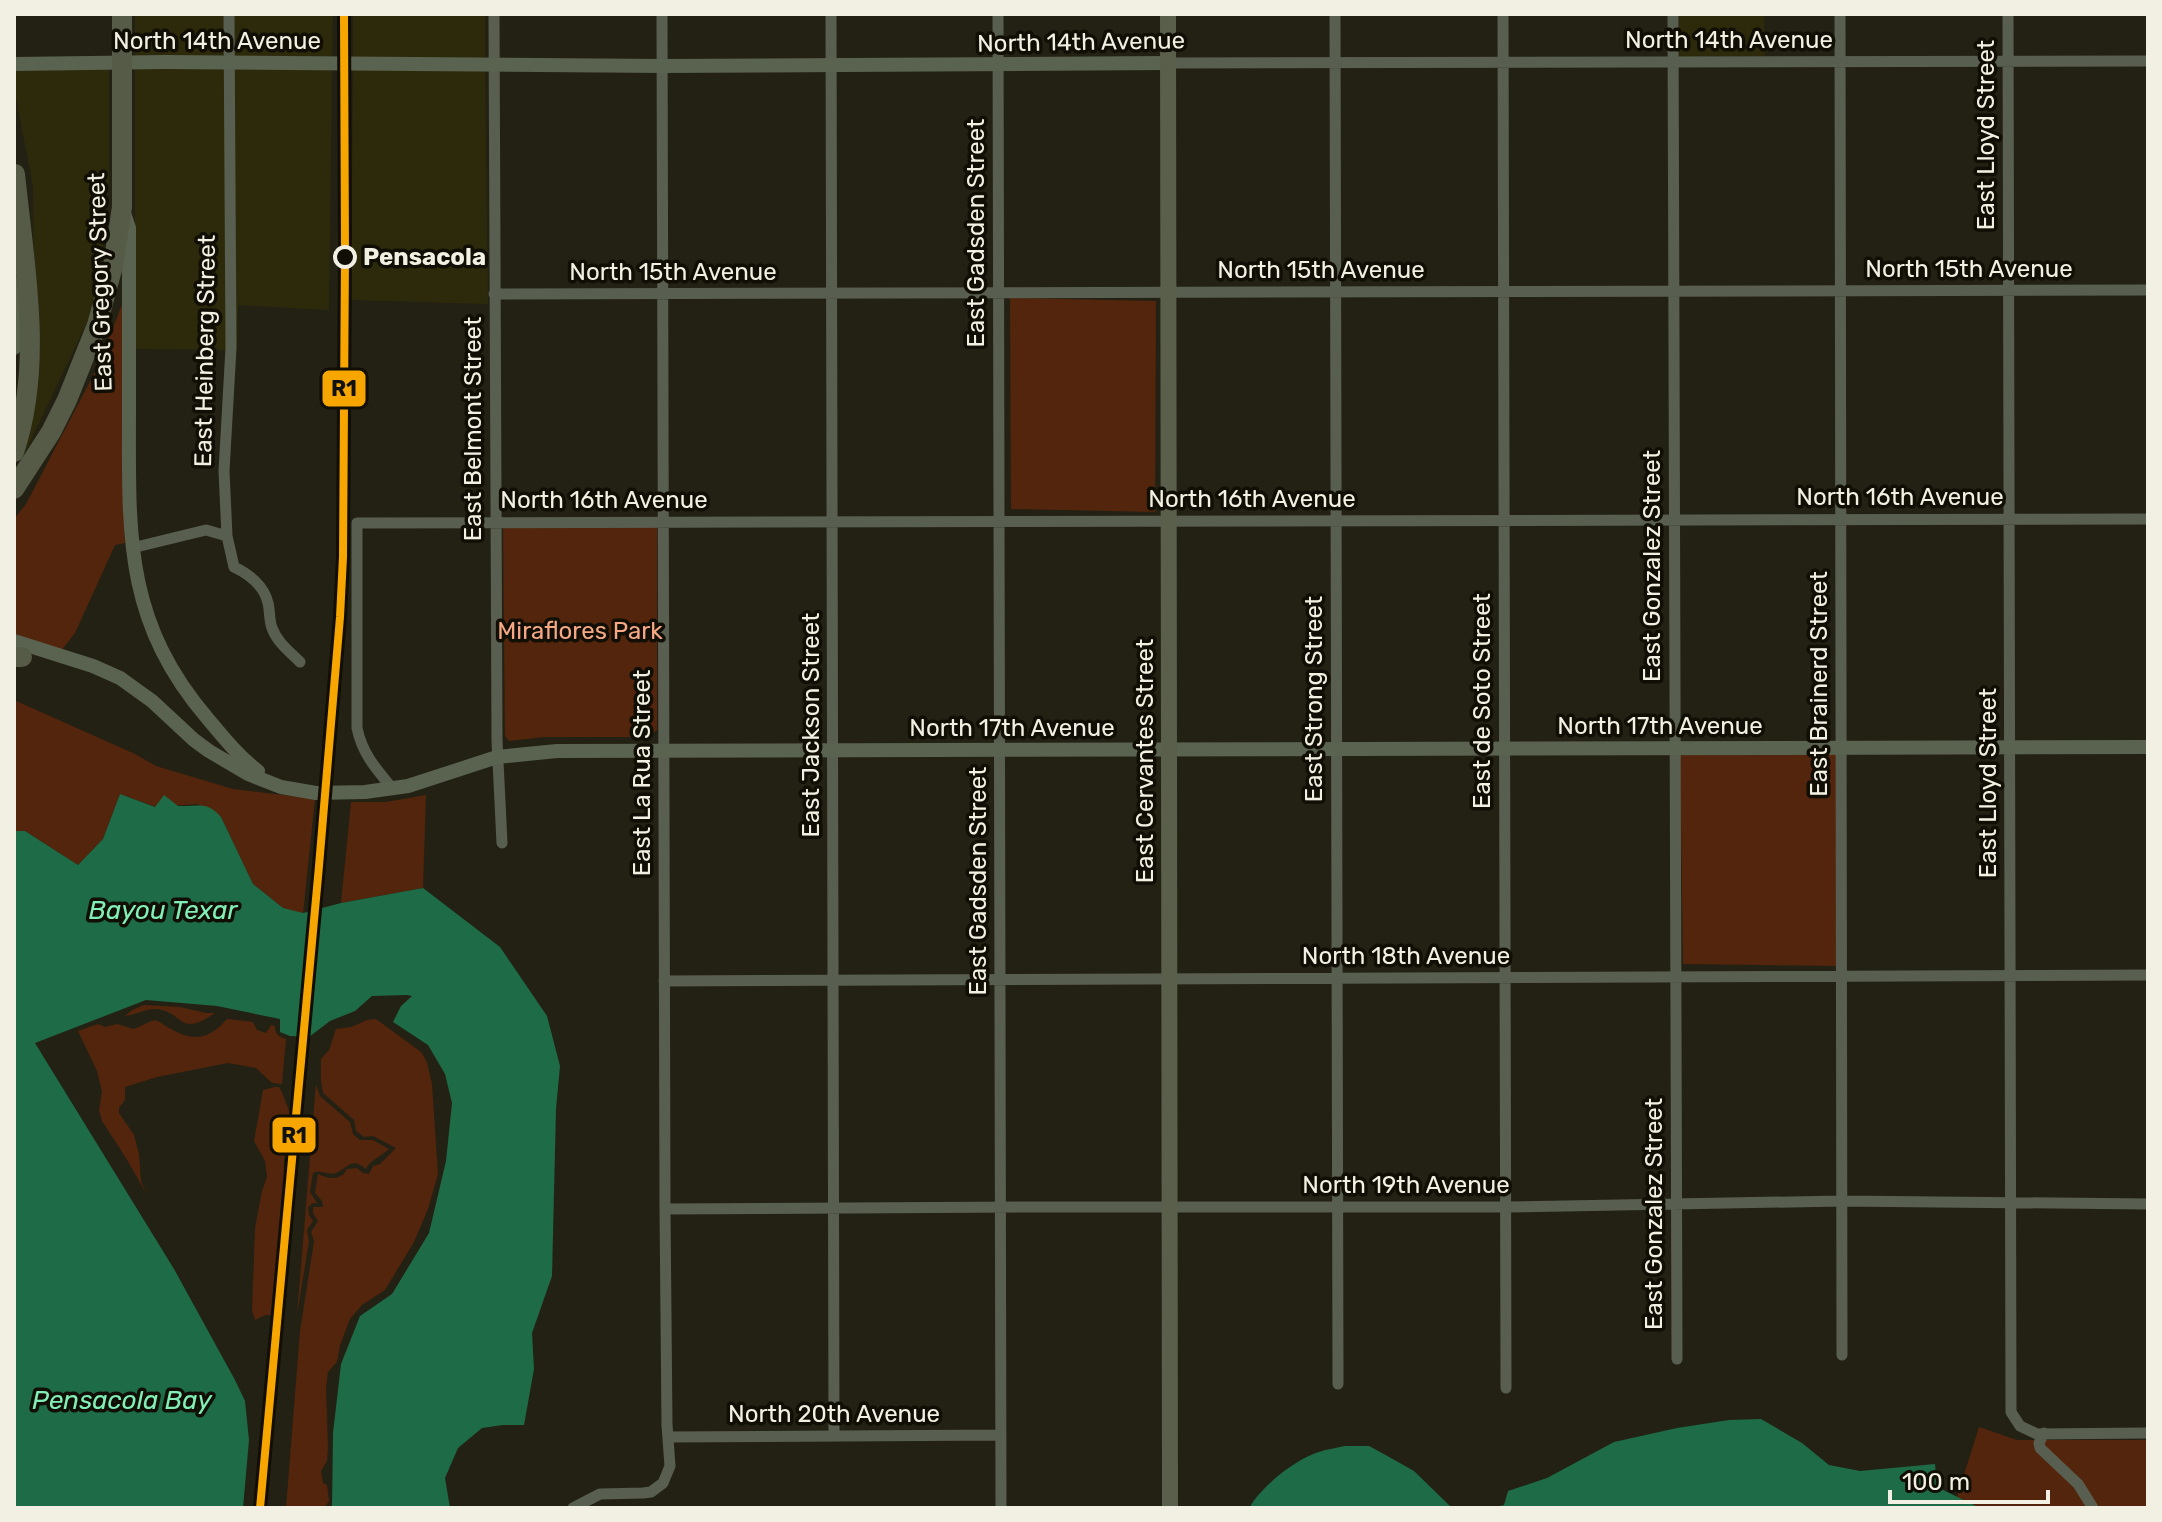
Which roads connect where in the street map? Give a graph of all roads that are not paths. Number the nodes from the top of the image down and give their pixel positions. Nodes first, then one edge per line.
1 (122, 14) edge
2 (229, 14) edge
3 (494, 14) edge
4 (662, 14) edge
5 (831, 14) edge
6 (998, 14) edge
7 (1168, 14) edge
8 (1335, 14) edge
9 (1503, 14) edge
10 (1673, 14) edge
11 (1840, 14) edge
12 (2008, 14) edge
13 (1840, 61) junction
14 (2008, 61) junction
15 (2148, 61) edge
16 (123, 62) junction
17 (1503, 62) junction
18 (1673, 62) junction
19 (229, 63) junction
20 (495, 63) junction
21 (1168, 63) junction
22 (1335, 63) junction
23 (14, 64) edge
24 (831, 65) junction
25 (998, 65) junction
26 (662, 66) junction
27 (14, 171) edge
28 (122, 207) junction
29 (2148, 290) edge
30 (1840, 291) junction
31 (2009, 291) junction
32 (1336, 292) junction
33 (1503, 292) junction
34 (1673, 292) junction
35 (998, 293) junction
36 (1168, 293) junction
37 (494, 294) junction
38 (662, 294) junction
39 (832, 294) junction
40 (14, 348) edge
41 (14, 452) edge
42 (14, 489) edge
43 (2009, 519) junction
44 (2148, 519) edge
45 (1504, 520) junction
46 (1674, 520) junction
47 (1841, 520) junction
48 (999, 521) junction
49 (1168, 521) junction
50 (1336, 521) junction
51 (663, 522) junction
52 (832, 522) junction
53 (496, 523) junction
54 (227, 536) junction
55 (132, 548) junction
56 (17, 649) edge
57 (300, 662) dead end
58 (2148, 747) edge
59 (1675, 748) junction
60 (1841, 748) junction
61 (2010, 748) junction
62 (1169, 749) junction
63 (1337, 749) junction
64 (1504, 749) junction
65 (664, 750) junction
66 (833, 750) junction
67 (999, 750) junction
68 (497, 757) junction
69 (281, 787) junction
70 (392, 788) junction
71 (502, 843) dead end
72 (2148, 975) edge
73 (1842, 976) junction
74 (2010, 976) junction
75 (1337, 977) junction
76 (1505, 977) junction
77 (1675, 977) junction
78 (1000, 978) junction
79 (1170, 979) junction
80 (833, 980) junction
81 (664, 981) junction
82 (1842, 1201) junction
83 (2011, 1202) junction
84 (2148, 1204) edge
85 (1676, 1205) junction
86 (1000, 1207) junction
87 (1171, 1207) junction
88 (1338, 1207) junction
89 (1505, 1207) junction
90 (834, 1208) junction
91 (665, 1209) junction
92 (1842, 1355) dead end
93 (1677, 1359) dead end
94 (1338, 1384) dead end
95 (1506, 1388) dead end
96 (2044, 1433) junction
97 (2148, 1433) edge
98 (1001, 1435) junction
99 (834, 1436) junction
100 (668, 1437) junction
101 (573, 1508) edge
102 (1001, 1508) edge
103 (1170, 1508) edge
104 (2093, 1508) edge

1 - 16 highway, East Gregory Street
2 - 19 street, East Heinberg Street
3 - 20 street, East Belmont Street
4 - 26 street, East La Rua Street
5 - 24 street, East Jackson Street
6 - 25 street, East Gadsden Street
7 - 21 main road, East Cervantes Street
8 - 22 street, East Strong Street
9 - 17 street, East de Soto Street
10 - 18 street, East Gonzalez Street
11 - 13 street, East Brainerd Street
12 - 14 street, East Lloyd Street
13 - 14 street, North 14th Avenue
13 - 18 street, North 14th Avenue
13 - 30 street, East Brainerd Street
14 - 15 street, North 14th Avenue
14 - 31 street, East Lloyd Street
16 - 19 street, North 14th Avenue
16 - 23 street, North 14th Avenue
16 - 28 highway, East Gregory Street
17 - 18 street, North 14th Avenue
17 - 22 street, North 14th Avenue
17 - 33 street, East de Soto Street
18 - 34 street, East Gonzalez Street
19 - 20 street, North 14th Avenue
19 - 54 street, East Heinberg Street
20 - 26 street, North 14th Avenue
20 - 37 street, East Belmont Street
21 - 22 street, North 14th Avenue
21 - 25 street, North 14th Avenue
21 - 36 main road, East Cervantes Street
22 - 32 street, East Strong Street
24 - 25 street, North 14th Avenue
24 - 26 street, North 14th Avenue
24 - 39 street, East Jackson Street
25 - 35 street, East Gadsden Street
26 - 38 street, East La Rua Street
27 - 40 street
27 - 41 highway
28 - 42 highway
28 - 55 street, East Gregory Street
29 - 31 street, North 15th Avenue
30 - 31 street, North 15th Avenue
30 - 34 street, North 15th Avenue
30 - 47 street, East Brainerd Street
31 - 43 street, East Lloyd Street
32 - 33 street, North 15th Avenue
32 - 36 street, North 15th Avenue
32 - 50 street, East Strong Street
33 - 34 street, North 15th Avenue
33 - 45 street, East de Soto Street
34 - 46 street, East Gonzalez Street
35 - 36 street, North 15th Avenue
35 - 39 street, North 15th Avenue
35 - 48 street, East Gadsden Street
36 - 49 main road, East Cervantes Street
37 - 38 street, North 15th Avenue
37 - 53 street, East Belmont Street
38 - 39 street, North 15th Avenue
38 - 51 street, East La Rua Street
39 - 52 street, East Jackson Street
43 - 44 street, North 16th Avenue
43 - 47 street, North 16th Avenue
43 - 61 street, East Lloyd Street
45 - 46 street, North 16th Avenue
45 - 50 street, North 16th Avenue
45 - 64 street, East de Soto Street
46 - 47 street, North 16th Avenue
46 - 59 street, East Gonzalez Street
47 - 60 street, East Brainerd Street
48 - 49 street, North 16th Avenue
48 - 52 street, North 16th Avenue
48 - 67 street, East Gadsden Street
49 - 50 street, North 16th Avenue
49 - 62 main road, East Cervantes Street
50 - 63 street, East Strong Street
51 - 52 street, North 16th Avenue
51 - 53 street, North 16th Avenue
51 - 65 street, East La Rua Street
52 - 66 street, East Jackson Street
53 - 68 street, East Belmont Street
53 - 70 street, North 16th Avenue
54 - 55 street
54 - 57 street, East Heinberg Street
55 - 69 street, East Gregory Street
56 - 69 street, North 17th Avenue
58 - 61 street, North 17th Avenue
59 - 60 street, North 17th Avenue
59 - 64 street, North 17th Avenue
59 - 77 street, East Gonzalez Street
60 - 61 street, North 17th Avenue
60 - 73 street, East Brainerd Street
61 - 74 street, East Lloyd Street
62 - 63 street, North 17th Avenue
62 - 67 street, North 17th Avenue
62 - 79 main road, East Cervantes Street
63 - 64 street, North 17th Avenue
63 - 75 street, East Strong Street
64 - 76 street, East de Soto Street
65 - 66 street, North 17th Avenue
65 - 68 street, North 17th Avenue
65 - 81 street, East La Rua Street
66 - 67 street, North 17th Avenue
66 - 80 street, East Jackson Street
67 - 78 street, East Gadsden Street
68 - 70 street, North 17th Avenue
68 - 71 street, East Belmont Street
69 - 70 street, North 17th Avenue
72 - 74 street, North 18th Avenue
73 - 74 street, North 18th Avenue
73 - 77 street, North 18th Avenue
73 - 82 street, East Brainerd Street
74 - 83 street, East Lloyd Street
75 - 76 street, North 18th Avenue
75 - 79 street, North 18th Avenue
75 - 88 street, East Strong Street
76 - 77 street, North 18th Avenue
76 - 89 street, East de Soto Street
77 - 85 street, East Gonzalez Street
78 - 79 street, North 18th Avenue
78 - 80 street, North 18th Avenue
78 - 86 street, East Gadsden Street
79 - 87 main road, East Cervantes Street
80 - 81 street, North 18th Avenue
80 - 90 street, East Jackson Street
81 - 91 street, East La Rua Street
82 - 83 street, North 19th Avenue
82 - 85 street, North 19th Avenue
82 - 92 street, East Brainerd Street
83 - 84 street, North 19th Avenue
83 - 96 street, East Lloyd Street
85 - 89 street, North 19th Avenue
85 - 93 street, East Gonzalez Street
86 - 87 street, North 19th Avenue
86 - 90 street, North 19th Avenue
86 - 98 street, East Gadsden Street
87 - 88 street, North 19th Avenue
87 - 103 main road, East Cervantes Street
88 - 89 street, North 19th Avenue
88 - 94 street, East Strong Street
89 - 95 street, East de Soto Street
90 - 91 street, North 19th Avenue
90 - 99 street, East Jackson Street
91 - 100 street, East La Rua Street
96 - 97 street
96 - 104 street
98 - 99 street, North 20th Avenue
98 - 102 street, East Gadsden Street
99 - 100 street, North 20th Avenue
100 - 101 street, East La Rua Street

